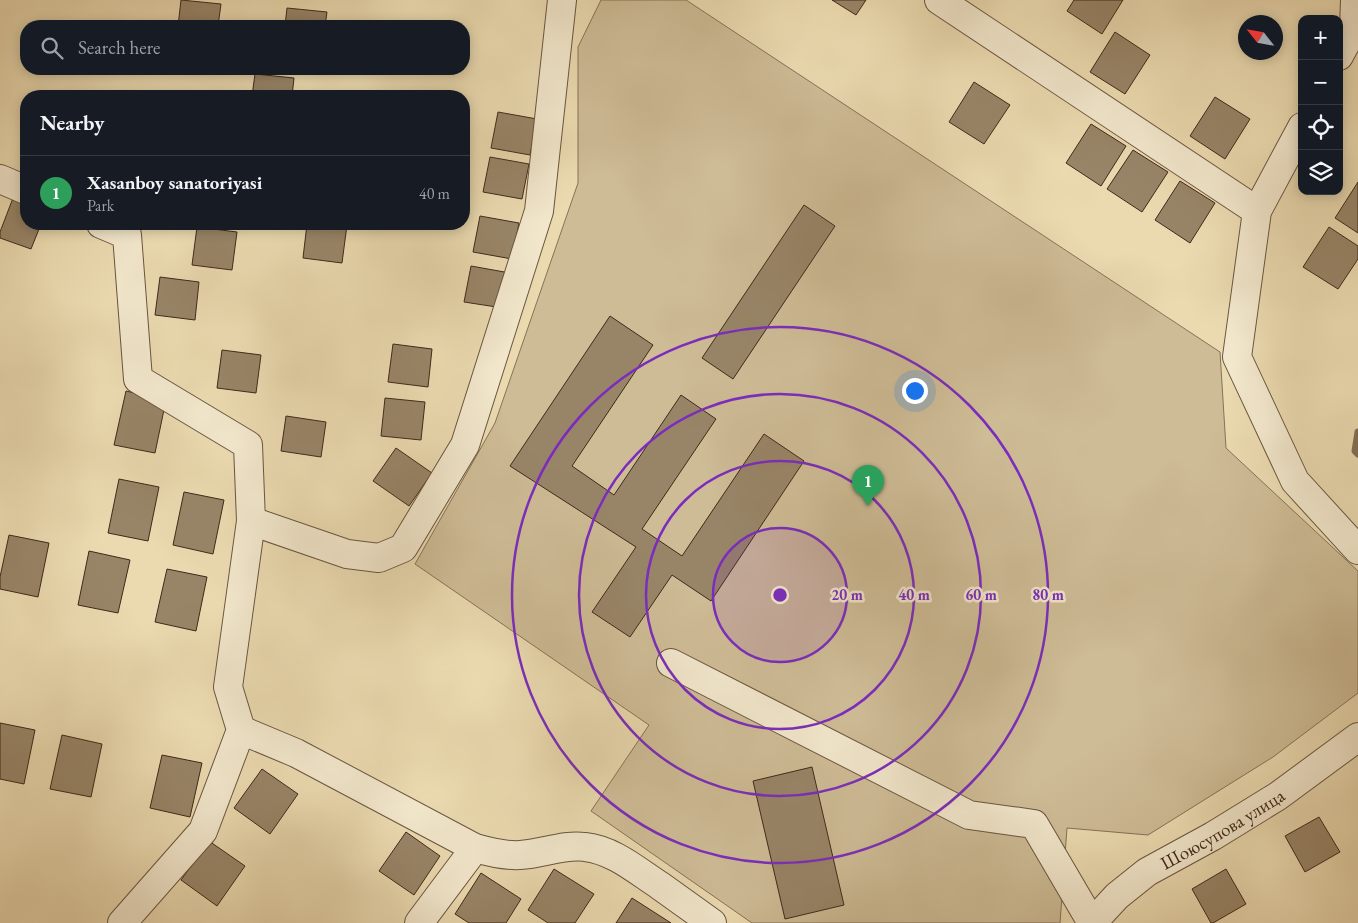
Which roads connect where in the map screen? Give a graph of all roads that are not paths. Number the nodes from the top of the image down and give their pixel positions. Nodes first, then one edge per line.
1 (562, 0) edge
2 (939, 0) edge
3 (1355, 0) edge
4 (1343, 49) edge
5 (1298, 135) edge
6 (0, 178) edge
7 (20, 187) edge
8 (1258, 212) junction
9 (115, 230) edge
10 (251, 521) junction
11 (1358, 550) edge
12 (671, 663) dead end
13 (241, 730) junction
14 (1358, 737) edge
15 (475, 848) junction
16 (122, 923) edge
17 (419, 923) edge
18 (712, 923) edge
19 (1092, 923) edge

1 - 10 street
2 - 8 street
3 - 4 street
5 - 8 street
6 - 7 street
8 - 11 street
9 - 10 street
10 - 13 street
12 - 19 street
13 - 15 street
13 - 16 street
14 - 19 street, Шоюсупова улица
15 - 17 street
15 - 18 street

